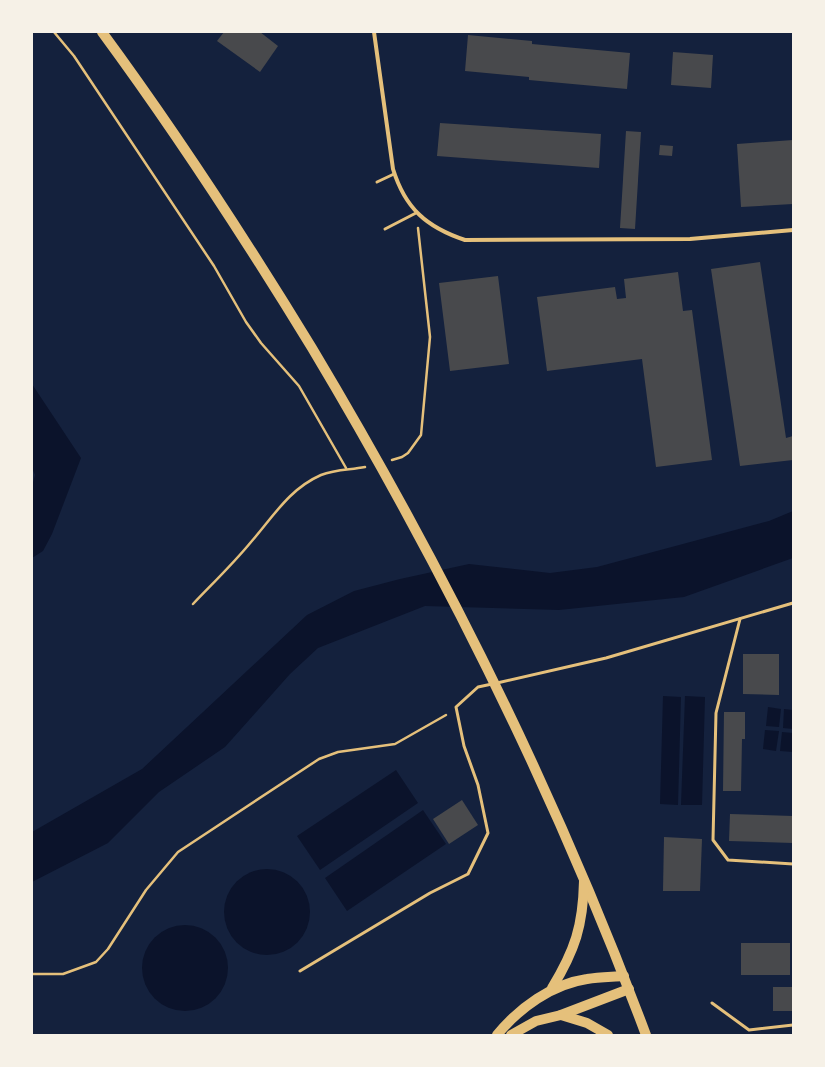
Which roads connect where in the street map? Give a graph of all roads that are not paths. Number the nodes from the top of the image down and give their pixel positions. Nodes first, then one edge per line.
1 (102, 32) edge
2 (374, 32) edge
3 (394, 174) junction
4 (376, 182) dead end
5 (416, 213) junction
6 (384, 229) dead end
7 (793, 230) edge
8 (793, 603) edge
9 (740, 619) junction
10 (793, 864) edge
11 (584, 877) junction
12 (300, 971) dead end
13 (624, 976) junction
14 (552, 988) junction
15 (629, 989) junction
16 (712, 1003) dead end
17 (561, 1015) junction
18 (793, 1025) edge
19 (496, 1035) edge
20 (511, 1035) edge
21 (608, 1035) edge
22 (646, 1035) edge

1 - 11 main road
2 - 3 street
3 - 4 lane
3 - 5 street
5 - 6 lane
5 - 7 street
8 - 9 lane
9 - 10 lane
9 - 12 lane
11 - 13 main road
11 - 14 main road
13 - 14 main road
13 - 15 main road
14 - 19 main road
15 - 17 main road
15 - 22 main road
16 - 18 lane
17 - 20 main road
17 - 21 main road

